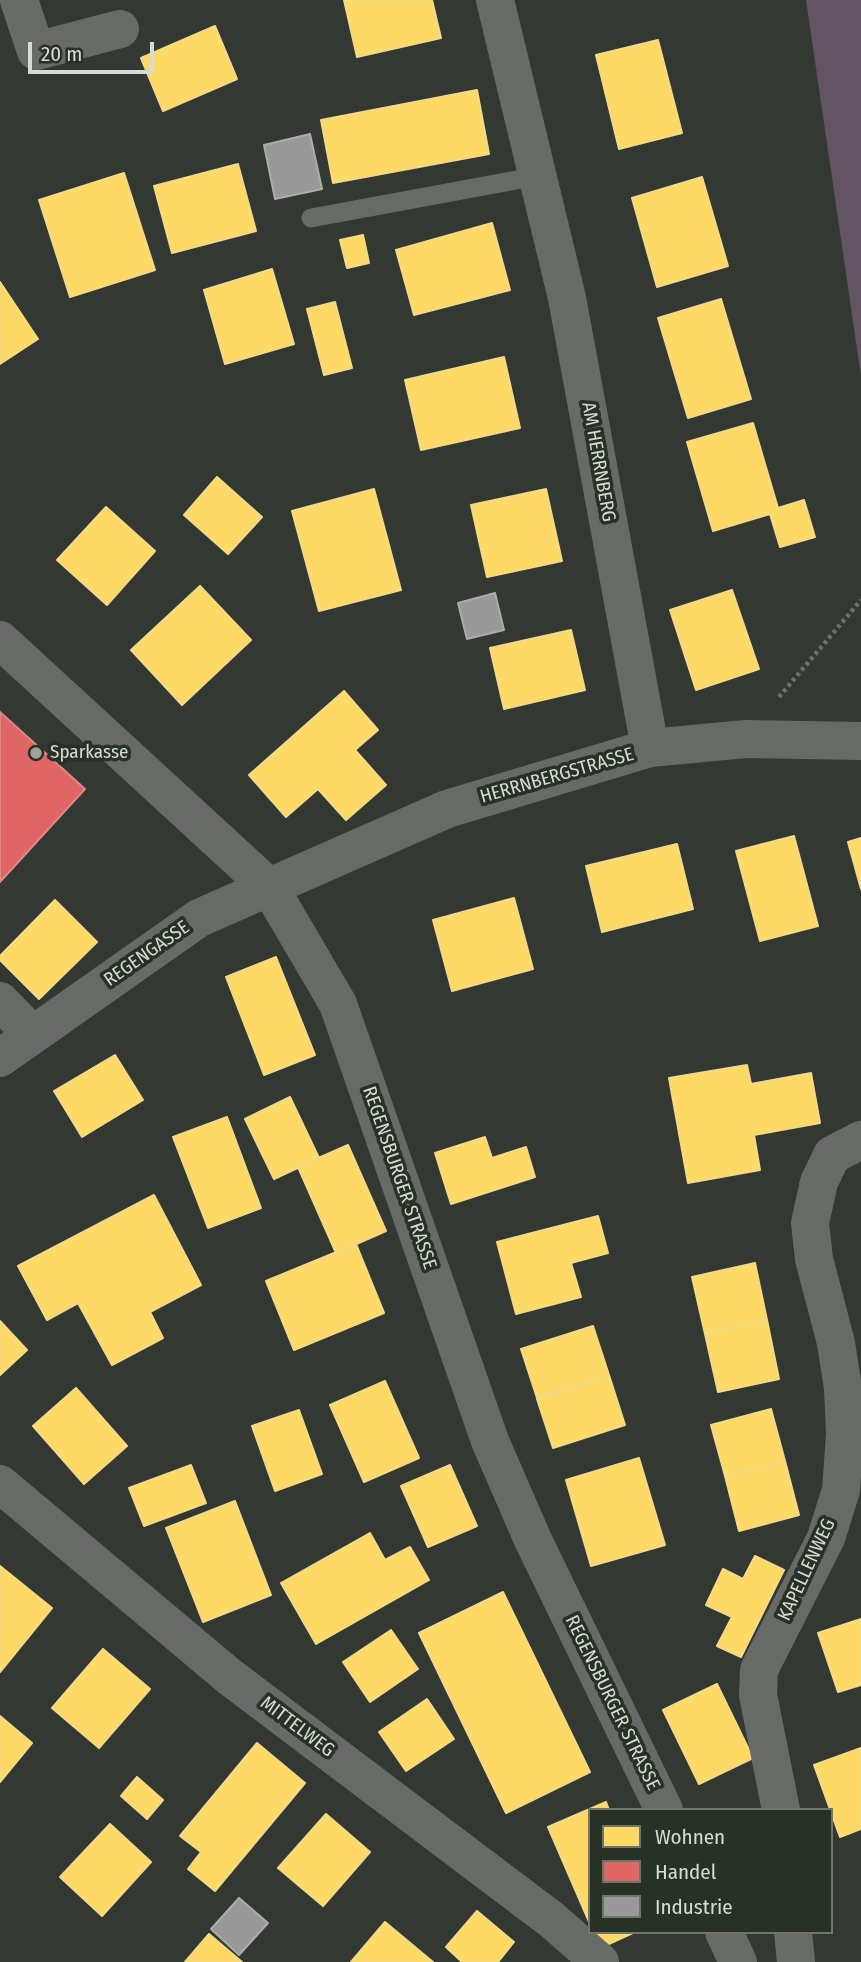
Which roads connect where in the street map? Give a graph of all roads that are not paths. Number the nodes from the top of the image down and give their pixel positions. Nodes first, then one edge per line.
1 (19, 0) edge
2 (495, 0) edge
3 (120, 29) dead end
4 (538, 176) junction
5 (311, 218) dead end
6 (0, 640) edge
7 (861, 741) edge
8 (650, 748) junction
9 (270, 888) junction
10 (0, 1001) edge
11 (32, 1034) junction
12 (0, 1058) edge
13 (861, 1140) edge
14 (0, 1485) edge
15 (663, 1808) edge
16 (781, 1808) edge
17 (725, 1934) edge
18 (793, 1934) edge
19 (600, 1962) edge
20 (738, 1962) edge
21 (796, 1962) edge

1 - 3 street
2 - 4 street, AM HERRNBERG
4 - 5 lane
4 - 8 street, AM HERRNBERG
6 - 9 street, REGENSBURGER STRASSE
7 - 8 street, HERRNBERGSTRASSE
8 - 9 street, HERRNBERGSTRASSE
9 - 11 street, REGENGASSE
9 - 15 street, REGENSBURGER STRASSE
10 - 11 street
11 - 12 street, REGENGASSE
13 - 16 street, KAPELLENWEG
14 - 19 street, MITTELWEG
17 - 20 street
18 - 21 street

